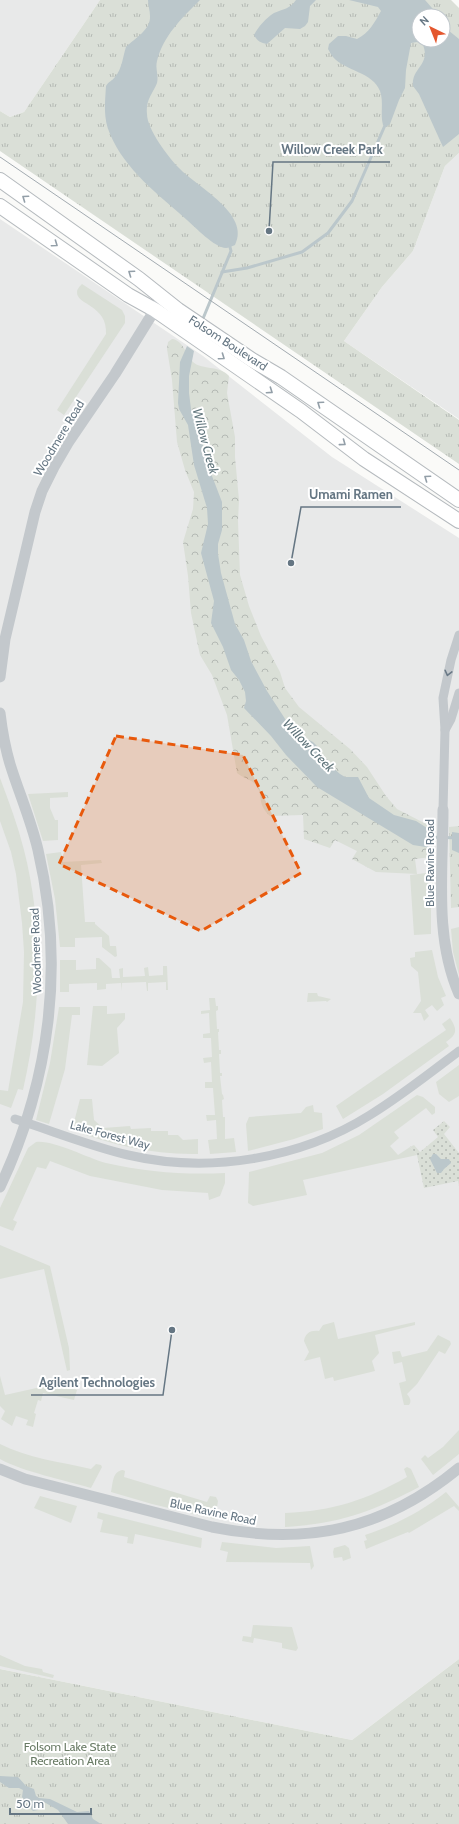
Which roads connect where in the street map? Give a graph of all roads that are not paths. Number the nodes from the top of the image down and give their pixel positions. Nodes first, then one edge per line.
1 (0, 180) edge
2 (0, 206) edge
3 (162, 298) junction
4 (155, 310) junction
5 (208, 339) junction
6 (459, 500) edge
7 (459, 520) edge
8 (459, 635) edge
9 (0, 677) edge
10 (459, 693) edge
11 (0, 713) edge
12 (445, 730) junction
13 (443, 810) joint
14 (459, 994) edge
15 (459, 1051) edge
16 (15, 1120) dead end
17 (27, 1123) junction
18 (0, 1187) edge
19 (459, 1468) edge
20 (0, 1469) edge

3 -> 1 main road, Folsom Boulevard
2 -> 4 main road, Folsom Boulevard
3 - 4 street, Woodmere Road
3 - 5 main road, Folsom Boulevard
4 - 5 main road, Folsom Boulevard
4 - 9 street, Woodmere Road
6 -> 5 main road, Folsom Boulevard
5 -> 7 main road, Folsom Boulevard
8 -> 12 street, Blue Ravine Road
10 - 12 street, Blue Ravine Road
11 - 17 street, Woodmere Road
12 - 13 street, Blue Ravine Road
13 - 14 street, Blue Ravine Road
15 - 17 street, Lake Forest Way
16 - 17 street, Lake Forest Way
17 - 18 street, Woodmere Road
19 - 20 street, Blue Ravine Road

